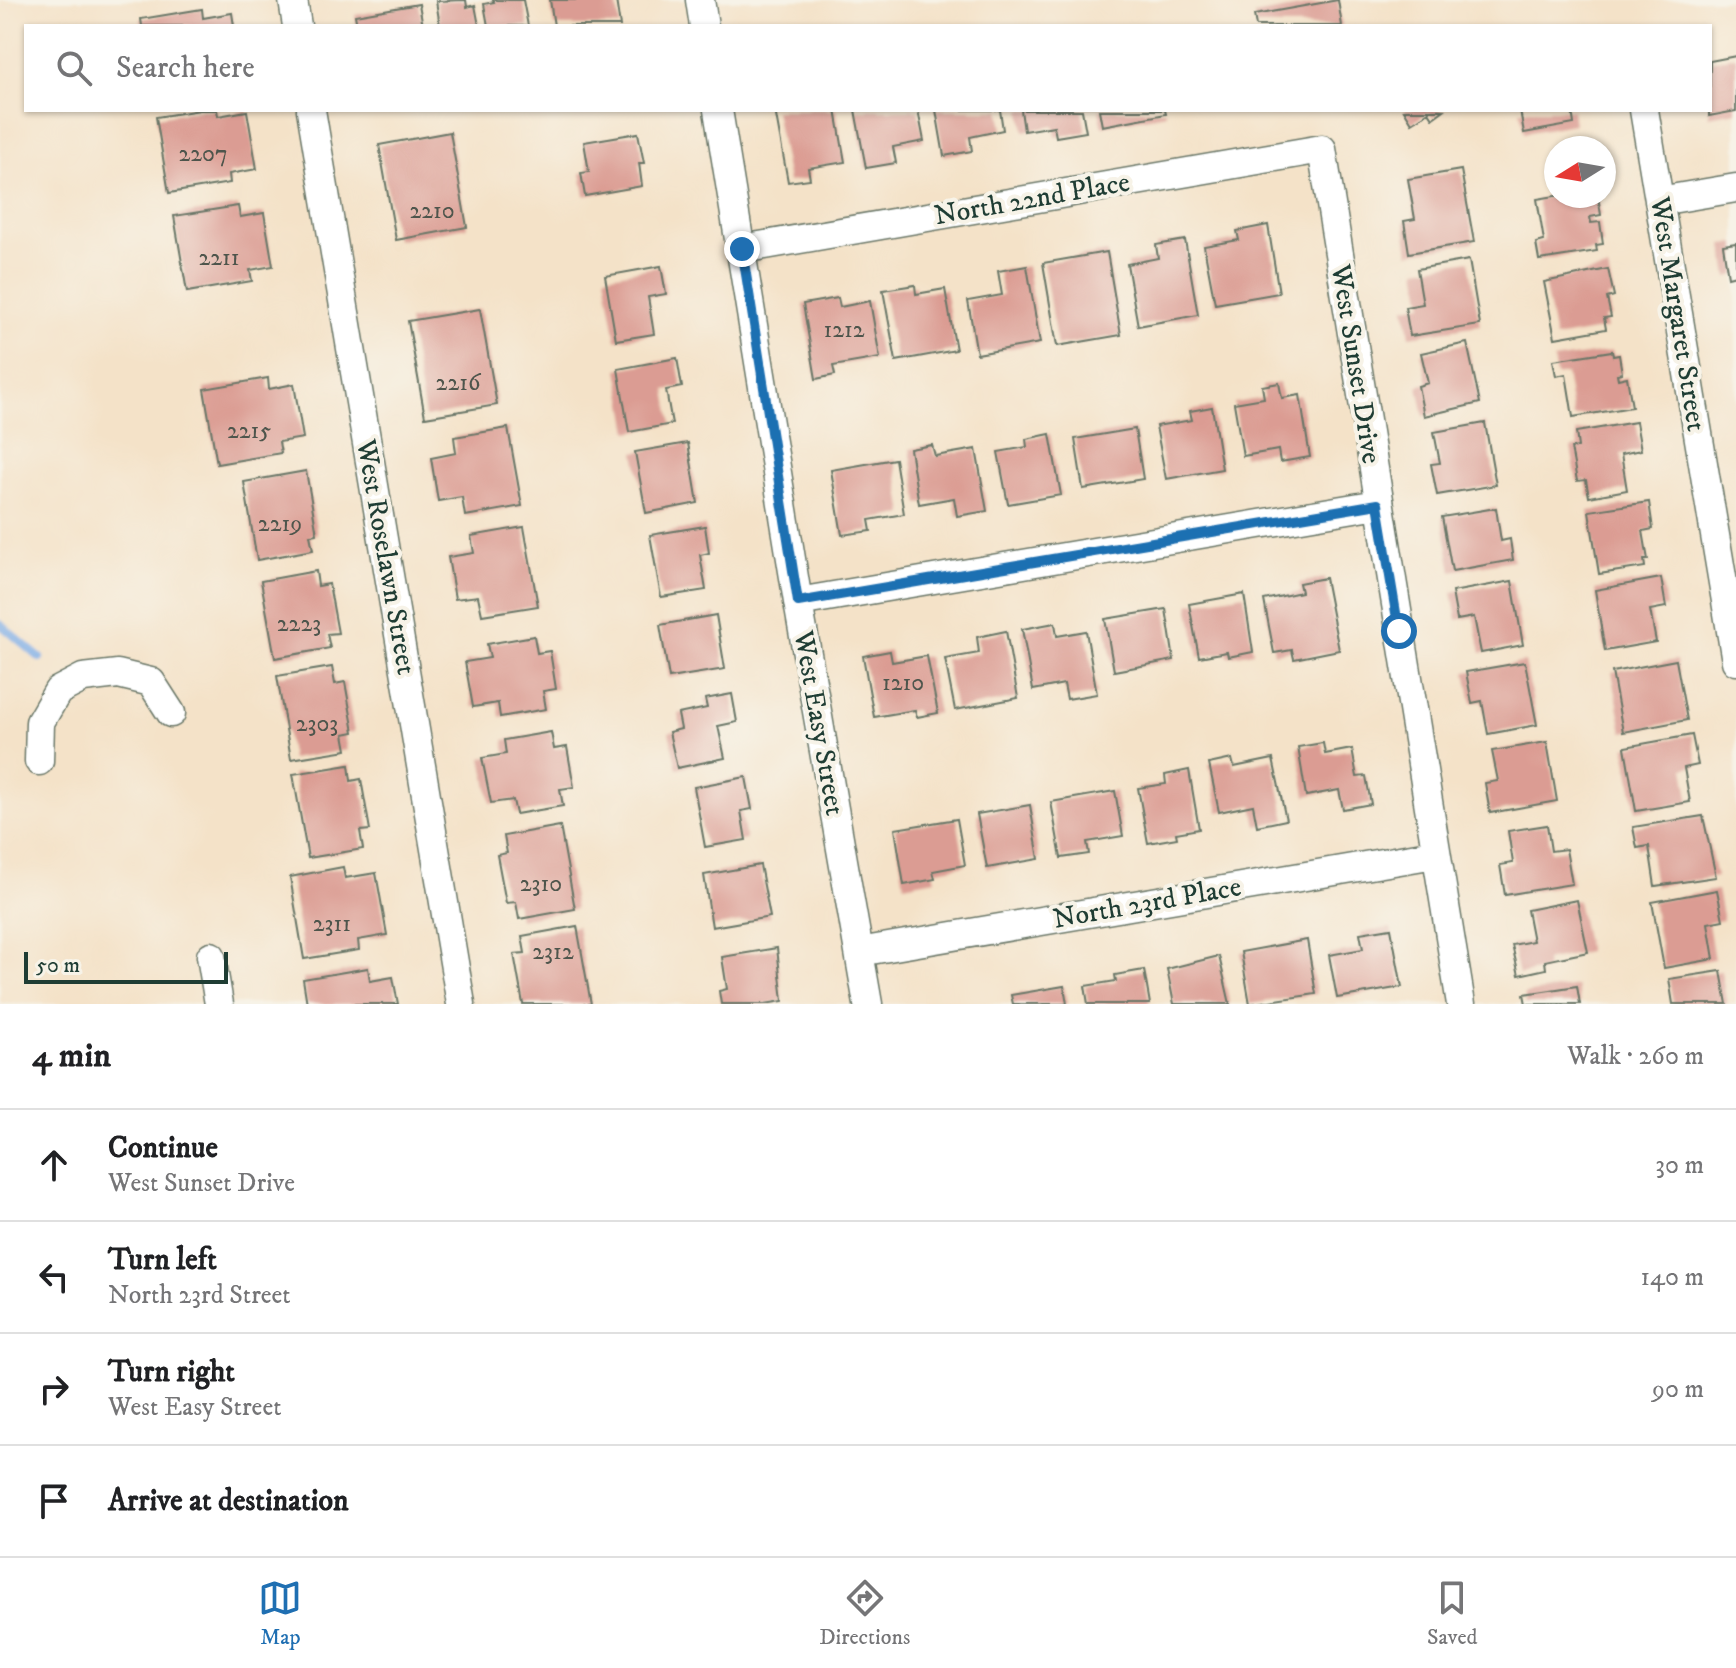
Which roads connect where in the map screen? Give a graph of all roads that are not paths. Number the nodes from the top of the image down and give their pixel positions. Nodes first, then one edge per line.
1 (293, 0) edge
2 (700, 0) edge
3 (297, 24) edge
4 (704, 24) edge
5 (311, 112) edge
6 (718, 112) edge
7 (1644, 112) edge
8 (1322, 149) joint
9 (1736, 188) edge
10 (1659, 201) junction
11 (742, 249) junction
12 (1378, 504) junction
13 (798, 602) junction
14 (1736, 661) edge
15 (171, 713) dead end
16 (39, 761) dead end
17 (1435, 854) junction
18 (859, 952) junction
19 (211, 956) dead end
20 (219, 1004) edge
21 (461, 1004) edge
22 (868, 1004) edge
23 (1461, 1004) edge

1 - 3 street
2 - 4 street
5 - 21 street, West Roselawn Street
6 - 11 street, West Easy Street
7 - 10 street, West Margaret Street
8 - 11 street, North 22nd Place
8 - 12 street, West Sunset Drive
9 - 10 street
10 - 14 street, West Margaret Street
11 - 13 street, West Easy Street
12 - 13 street
12 - 17 street, West Sunset Drive
13 - 18 street, West Easy Street
15 - 16 street
17 - 18 street, North 23rd Place
17 - 23 street, West Sunset Drive
18 - 22 street, West Easy Street
19 - 20 street

